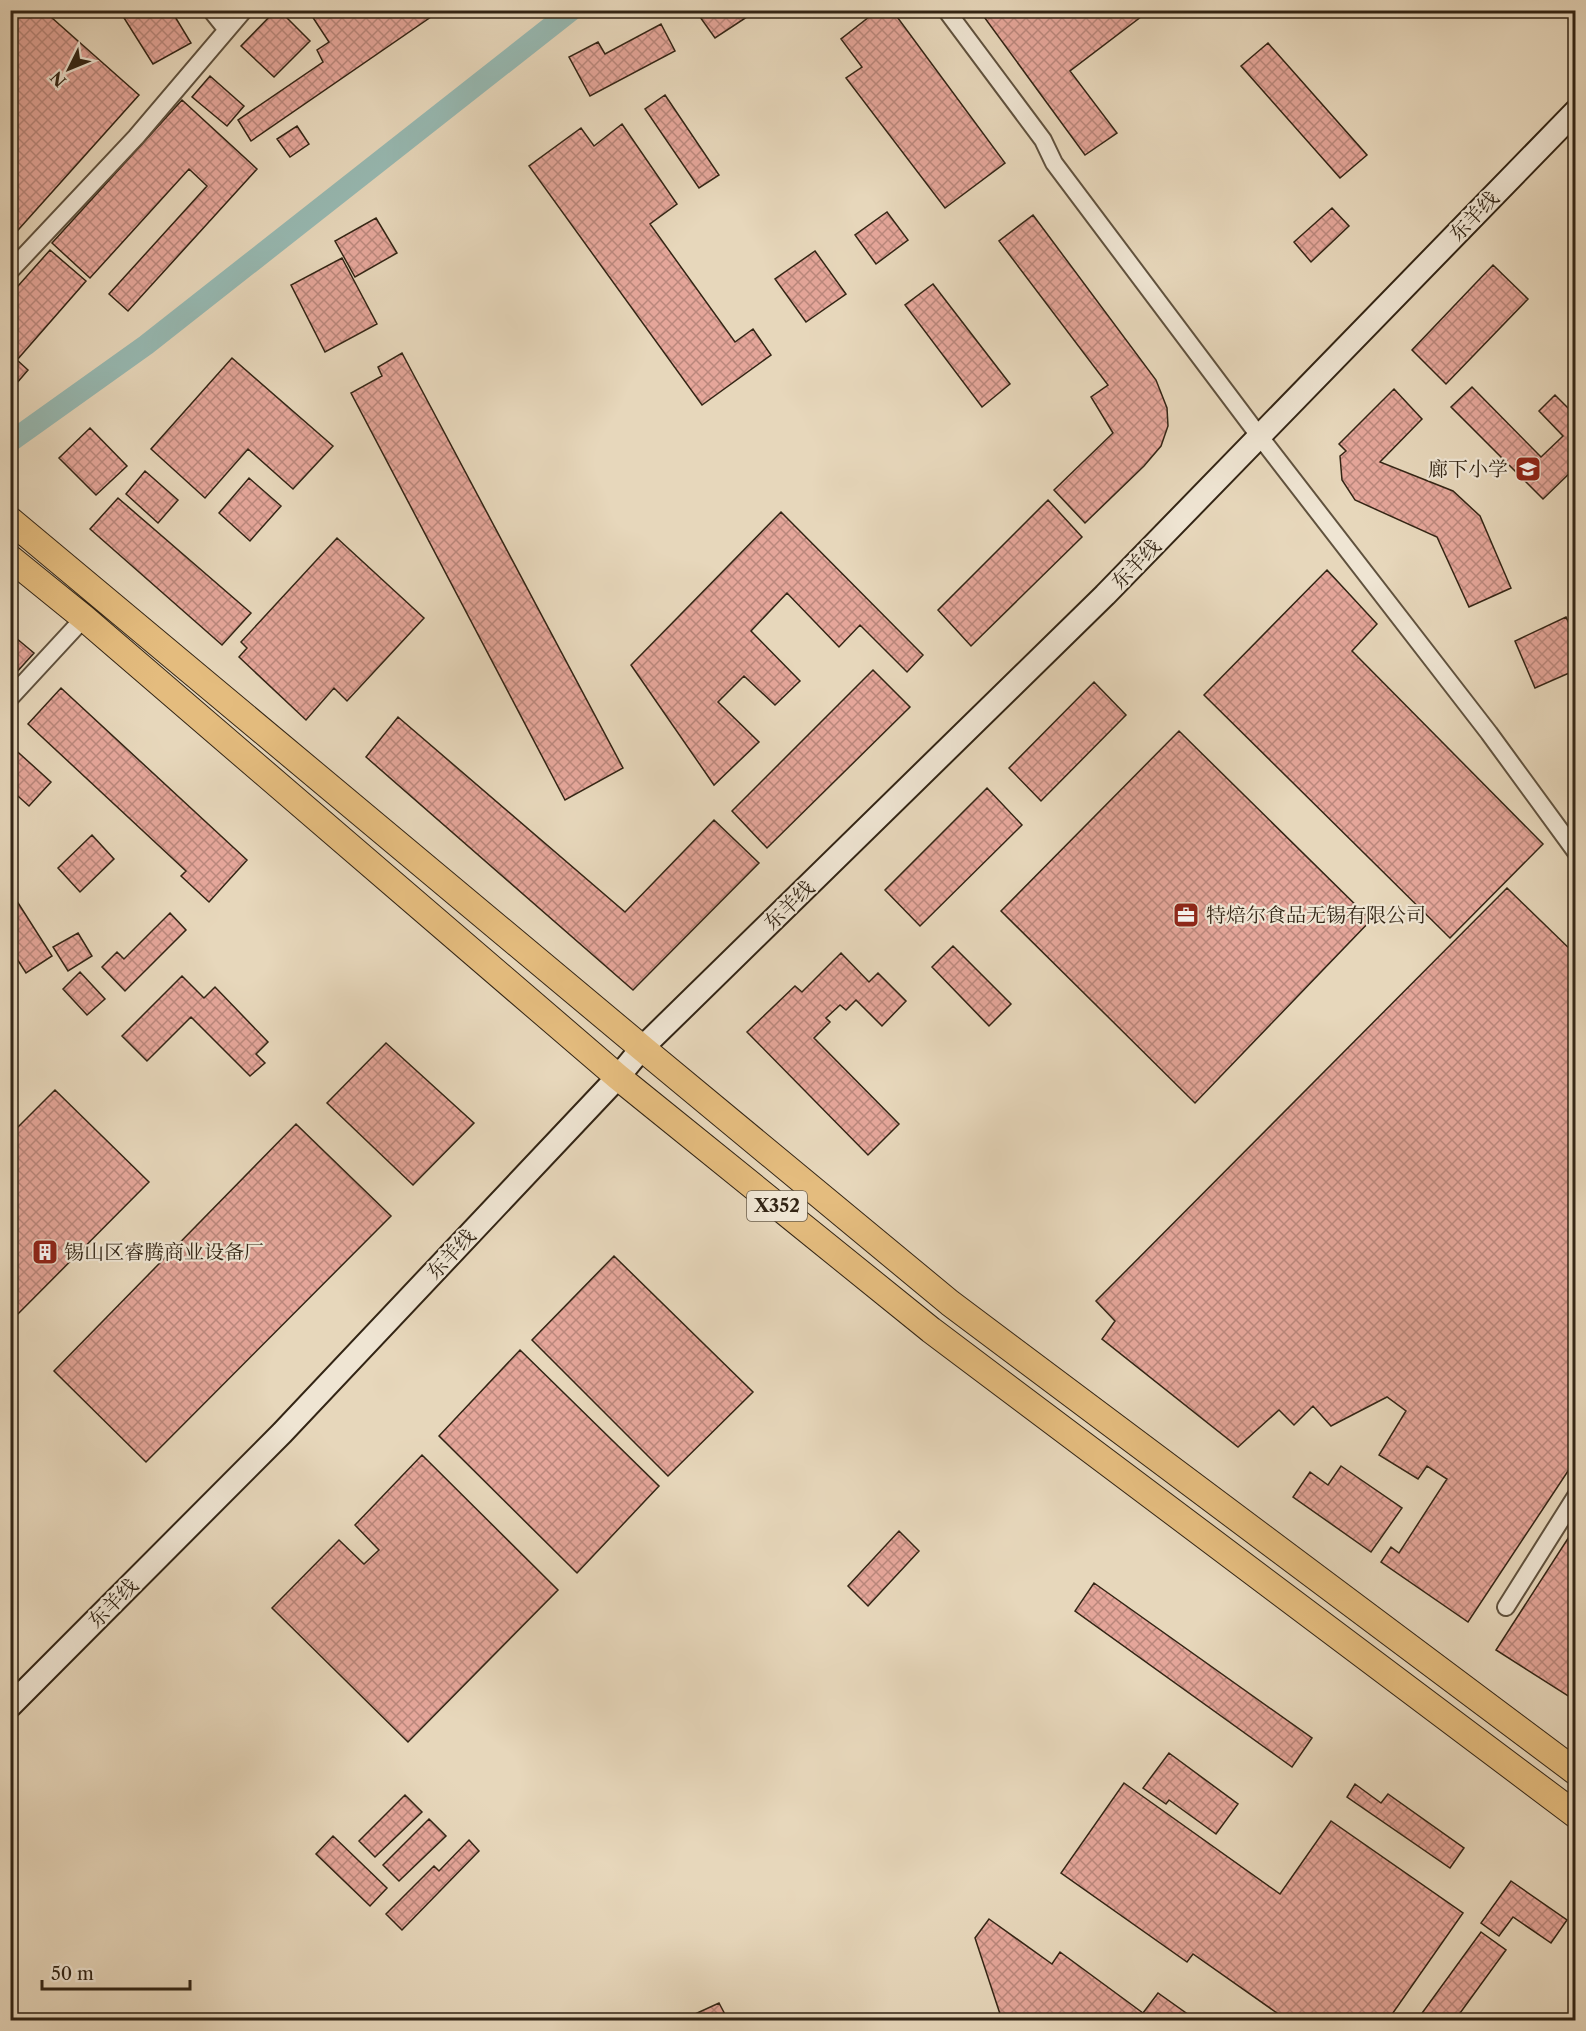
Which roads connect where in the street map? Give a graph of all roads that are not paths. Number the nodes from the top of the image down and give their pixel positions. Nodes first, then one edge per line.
1 (211, 10) edge
2 (244, 10) edge
3 (946, 10) edge
4 (227, 30) junction
5 (1575, 111) edge
6 (10, 271) edge
7 (1260, 437) junction
8 (10, 520) edge
9 (10, 558) edge
10 (84, 618) junction
11 (10, 698) edge
12 (1575, 852) edge
13 (642, 1048) junction
14 (618, 1077) junction
15 (1575, 1496) edge
16 (1506, 1607) dead end
17 (10, 1706) edge
18 (1575, 1772) edge
19 (1575, 1815) edge

1 - 4 street
2 - 4 street
3 - 7 street
4 - 6 street
5 - 7 main road, 东羊线
7 - 12 street
7 - 13 main road, 东羊线
8 - 13 main road, X352
9 - 10 main road, X352
10 - 11 street
10 - 14 main road, X352
13 - 14 main road, 东羊线
13 - 18 main road, X352
14 - 17 main road, 东羊线
14 - 19 main road, X352
15 - 16 street

